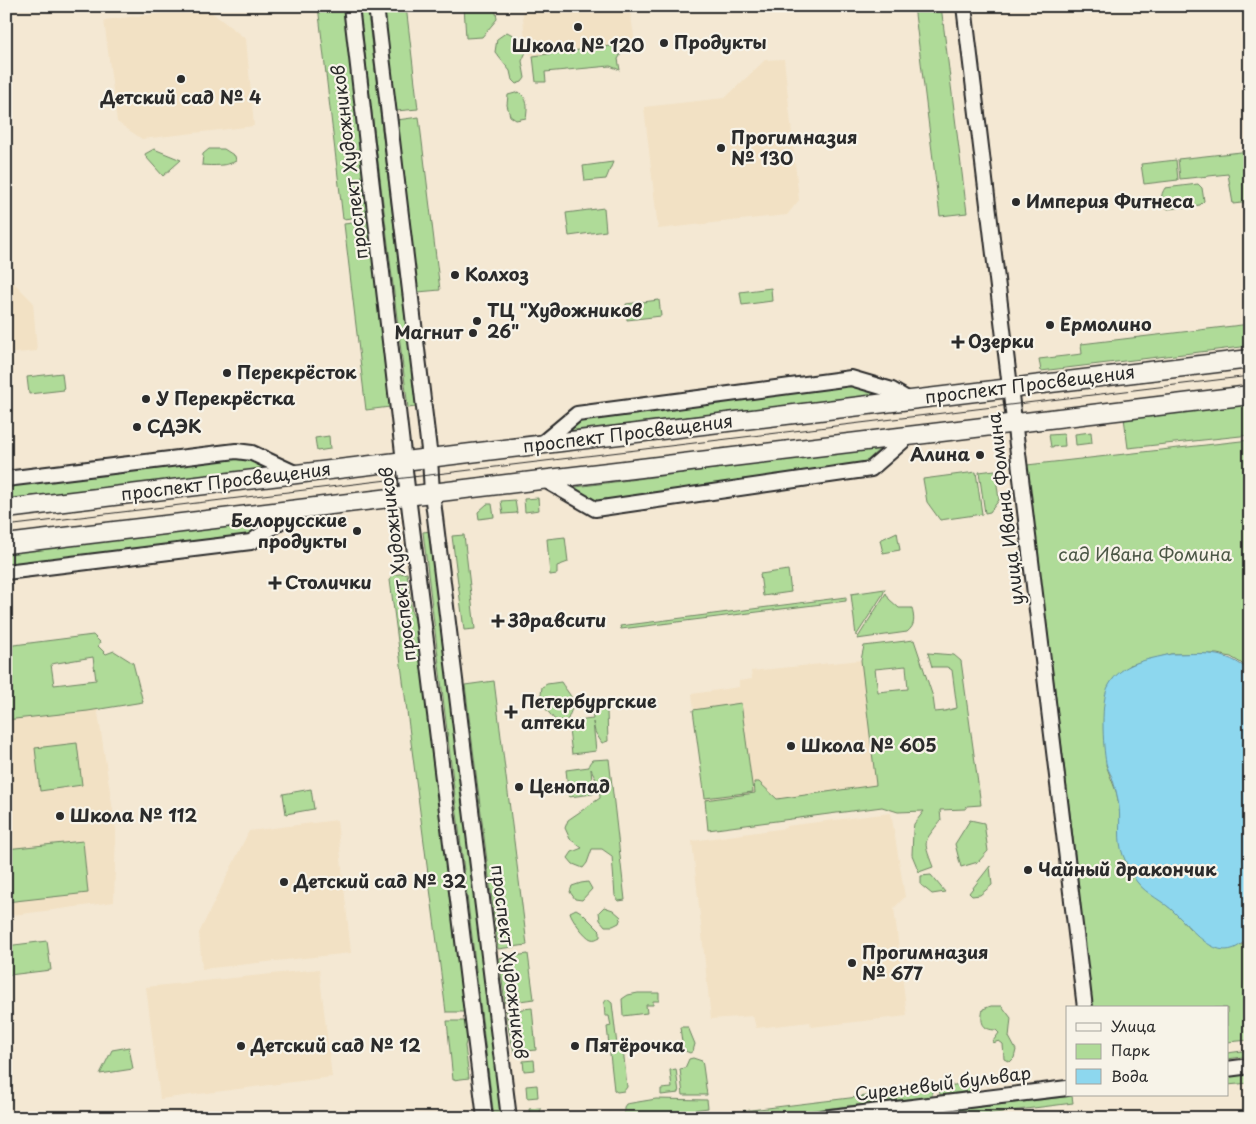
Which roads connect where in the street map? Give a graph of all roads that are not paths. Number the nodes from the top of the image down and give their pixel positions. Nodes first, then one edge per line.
1 (350, 6) edge
2 (376, 6) edge
3 (964, 6) edge
4 (1250, 359) edge
5 (1010, 388) junction
6 (1250, 394) edge
7 (909, 400) junction
8 (1014, 423) junction
9 (910, 435) junction
10 (540, 445) junction
11 (430, 458) junction
12 (405, 461) junction
13 (297, 474) junction
14 (6, 479) edge
15 (543, 479) junction
16 (432, 493) junction
17 (408, 496) junction
18 (6, 509) edge
19 (298, 509) junction
20 (6, 544) edge
21 (6, 572) edge
22 (1085, 1006) edge
23 (1250, 1066) edge
24 (1228, 1069) edge
25 (1066, 1088) edge
26 (485, 1118) edge
27 (509, 1118) edge
28 (823, 1118) edge

1 - 12 street, проспект Художников
2 - 11 street, проспект Художников
3 - 5 street, улица Ивана Фомина
4 - 5 main road, проспект Просвещения
5 - 7 main road, проспект Просвещения
5 - 8 street, улица Ивана Фомина
6 - 8 main road, проспект Просвещения
7 - 10 main road, проспект Просвещения
7 - 10 street
8 - 9 main road, проспект Просвещения
8 - 22 street, улица Ивана Фомина
9 - 15 main road, проспект Просвещения
9 - 15 street
10 - 11 main road, проспект Просвещения
11 - 12 main road, проспект Просвещения
11 - 16 street, проспект Художников
12 - 13 main road, проспект Просвещения
12 - 17 street, проспект Художников
13 - 14 street
13 - 18 main road, проспект Просвещения
15 - 16 main road, проспект Просвещения
16 - 17 main road, проспект Просвещения
16 - 27 street, проспект Художников
17 - 19 main road, проспект Просвещения
17 - 26 street, проспект Художников
19 - 20 main road, проспект Просвещения
19 - 21 street
23 - 24 street
25 - 28 street, Сиреневый бульвар

